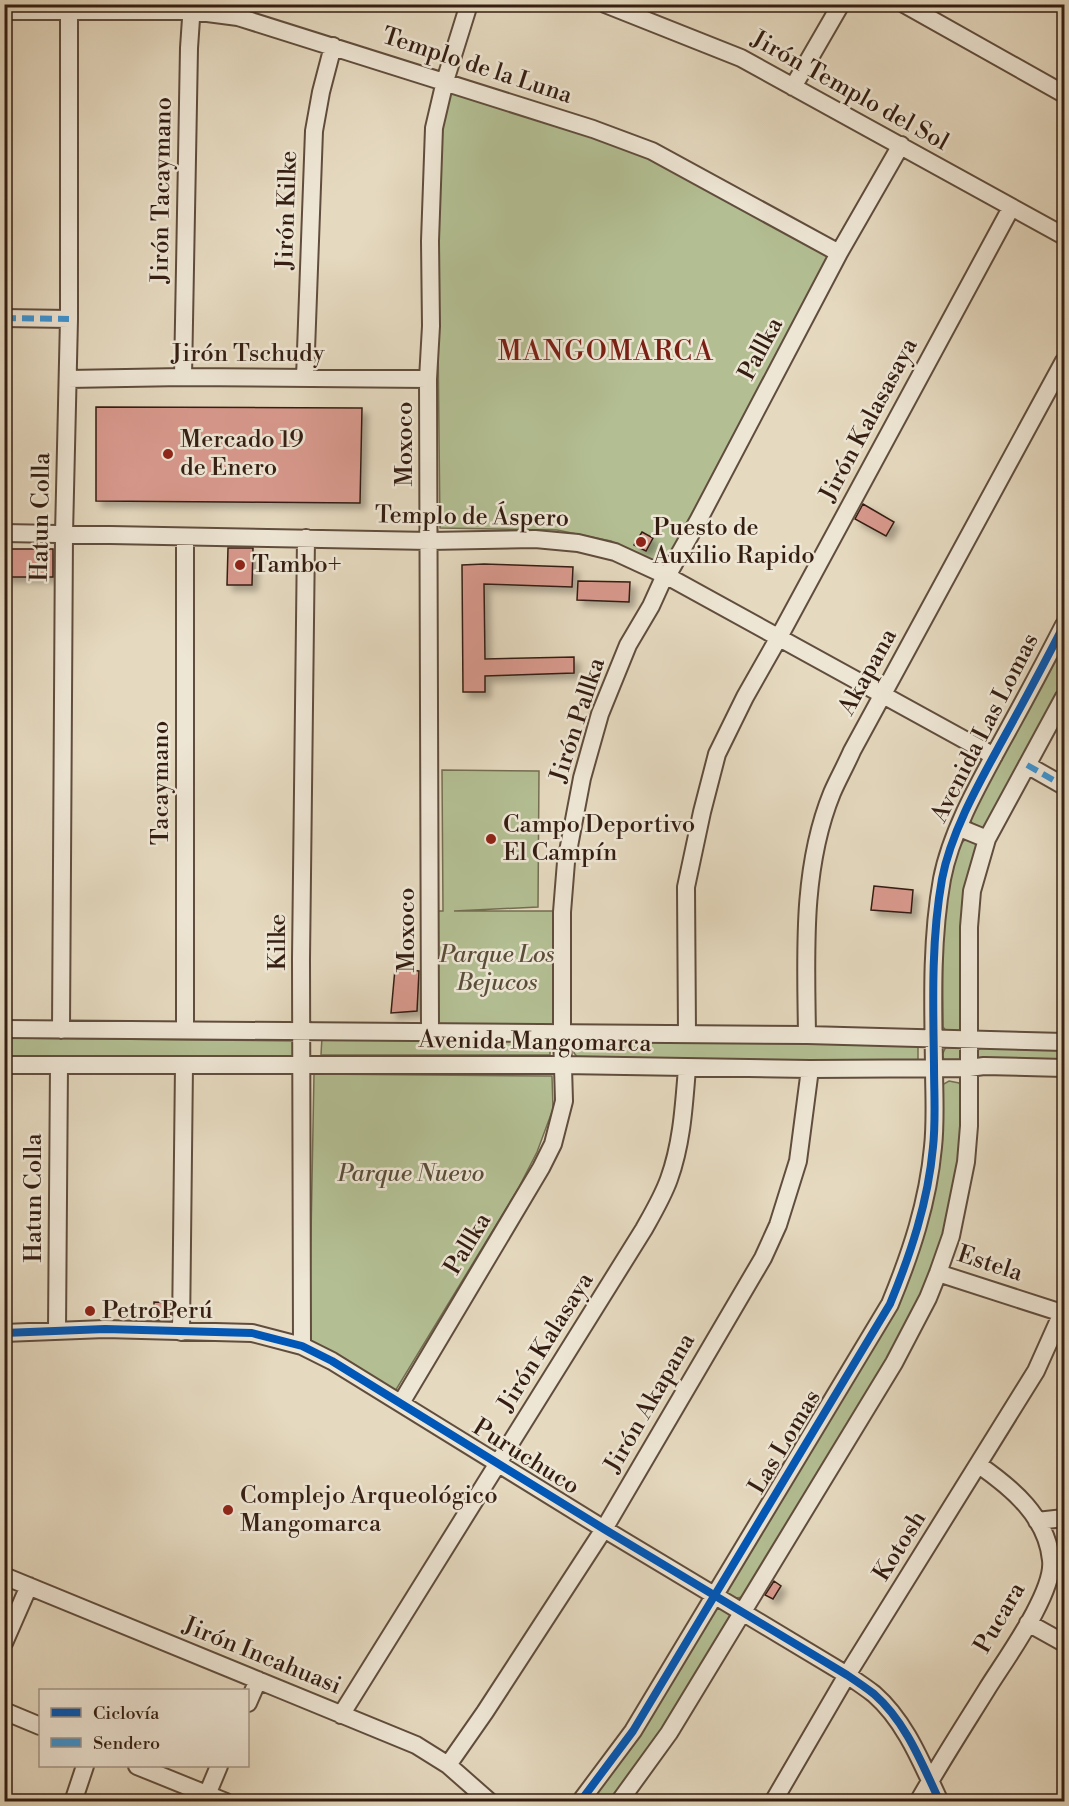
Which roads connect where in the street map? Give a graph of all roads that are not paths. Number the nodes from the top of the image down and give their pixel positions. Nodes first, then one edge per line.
1 (469, 4) edge
2 (605, 4) edge
3 (841, 4) edge
4 (904, 4) edge
5 (69, 8) edge
6 (192, 8) edge
7 (4, 11) edge
8 (333, 46) junction
9 (445, 81) junction
10 (793, 87) junction
11 (1065, 94) edge
12 (901, 145) junction
13 (1011, 208) junction
14 (1065, 236) edge
15 (838, 253) junction
16 (4, 318) edge
17 (69, 319) junction
18 (1065, 361) edge
19 (183, 377) junction
20 (305, 378) junction
21 (68, 379) junction
22 (428, 379) junction
23 (4, 533) edge
24 (64, 534) junction
25 (185, 537) junction
26 (306, 538) junction
27 (430, 540) junction
28 (666, 575) junction
29 (1065, 625) edge
30 (779, 637) junction
31 (883, 695) junction
32 (1065, 697) edge
33 (994, 756) junction
34 (1027, 765) junction
35 (1065, 786) edge
36 (960, 828) junction
37 (987, 839) junction
38 (4, 1029) edge
39 (61, 1030) junction
40 (184, 1030) junction
41 (303, 1030) junction
42 (430, 1032) junction
43 (562, 1033) junction
44 (687, 1034) junction
45 (807, 1035) junction
46 (934, 1038) junction
47 (968, 1040) junction
48 (1065, 1042) edge
49 (4, 1065) edge
50 (59, 1065) junction
51 (184, 1065) junction
52 (302, 1065) junction
53 (563, 1065) junction
54 (687, 1068) junction
55 (934, 1068) junction
56 (969, 1068) junction
57 (1065, 1068) edge
58 (810, 1069) junction
59 (938, 1273) junction
60 (1062, 1312) joint
61 (57, 1331) junction
62 (181, 1332) junction
63 (4, 1333) edge
64 (302, 1346) junction
65 (401, 1403) junction
66 (498, 1463) junction
67 (979, 1465) junction
68 (1065, 1518) edge
69 (1037, 1521) junction
70 (604, 1529) junction
71 (4, 1576) edge
72 (29, 1586) junction
73 (715, 1596) junction
74 (742, 1610) junction
75 (1028, 1623) junction
76 (1065, 1642) edge
77 (4, 1643) edge
78 (847, 1675) junction
79 (258, 1680) junction
80 (249, 1701) edge
81 (4, 1711) edge
82 (341, 1714) junction
83 (39, 1726) edge
84 (448, 1765) junction
85 (85, 1767) edge
86 (139, 1767) edge
87 (219, 1767) edge
88 (930, 1781) junction
89 (205, 1798) edge
90 (73, 1802) edge
91 (226, 1802) edge
92 (490, 1802) edge
93 (579, 1802) edge
94 (619, 1802) edge
95 (773, 1802) edge
96 (918, 1802) edge
97 (940, 1802) edge

1 - 9 street, Moxoco
2 - 10 street, Jirón Templo del Sol
3 - 10 street
4 - 11 street
5 - 6 street, Templo de la Luna
5 - 7 street, Templo de la Luna
5 - 17 street, Hatun Colla
6 - 8 street, Templo de la Luna
6 - 19 street, Jirón Tacaymano
8 - 9 street, Templo de la Luna
8 - 20 street, Jirón Kilke
9 - 15 street, Templo de la Luna
9 - 22 street, Moxoco
10 - 12 street, Jirón Templo del Sol
12 - 13 street, Jirón Templo del Sol
12 - 15 street, Pallka
13 - 14 street, Jirón Templo del Sol
13 - 30 street, Jirón Kalasasaya
15 - 28 street, Pallka
16 - 17 street
17 - 21 street, Hatun Colla
18 - 31 street, Akapana
19 - 20 street, Jirón Tschudy
19 - 21 street, Jirón Tschudy
20 - 22 street, Jirón Tschudy
21 - 24 street, Hatun Colla
22 - 27 street, Moxoco
23 - 24 street, Templo de Áspero
24 - 25 street, Templo de Áspero
24 - 39 street, Hatun Colla
25 - 26 street, Templo de Áspero
25 - 40 street, Tacaymano
26 - 27 street, Templo de Áspero
26 - 41 street, Kilke
27 - 28 street, Templo de Áspero
27 - 42 street, Moxoco
28 - 30 street, Templo de Áspero
28 - 43 street, Jirón Pallka
29 - 33 street, Avenida Las Lomas
30 - 31 street, Templo de Áspero
30 - 44 street, Jirón Kalasasaya
31 - 33 street, Templo de Áspero
31 - 45 street, Akapana
32 - 34 street
33 - 36 street, Avenida Las Lomas
34 - 35 street
34 - 37 street
36 - 37 street
36 - 46 street, Avenida Las Lomas
37 - 47 street
38 - 39 street, Avenida Mangomarca
39 - 40 street, Avenida Mangomarca
40 - 41 street, Avenida Mangomarca
41 - 42 street, Avenida Mangomarca
41 - 52 street, Kilke
42 - 43 street, Avenida Mangomarca
43 - 44 street, Avenida Mangomarca
43 - 53 street, Pallka
44 - 45 street, Avenida Mangomarca
45 - 46 street, Avenida Mangomarca
46 - 47 street, Avenida Mangomarca
46 - 55 street, Avenida Las Lomas
47 - 48 street, Avenida Mangomarca
47 - 56 street
49 - 50 street, Avenida Mangomarca
50 - 51 street, Avenida Mangomarca
50 - 61 street, Hatun Colla
51 - 52 street, Avenida Mangomarca
51 - 62 street
52 - 53 street, Avenida Mangomarca
52 - 64 street, Kilke
53 - 54 street, Avenida Mangomarca
53 - 65 street, Pallka
54 - 58 street, Avenida Mangomarca
54 - 66 street, Jirón Kalasaya
55 - 56 street, Avenida Mangomarca
55 - 58 street, Avenida Mangomarca
55 - 73 street, Las Lomas
56 - 57 street, Avenida Mangomarca
56 - 59 street
58 - 70 street, Jirón Akapana
59 - 60 street, Estela
59 - 74 street
60 - 67 street, Kotosh
61 - 62 street, Puruchuco
61 - 63 street, Puruchuco
62 - 64 street, Puruchuco
64 - 65 street, Puruchuco
65 - 66 street, Puruchuco
66 - 70 street, Puruchuco
66 - 82 street, Jirón Kalasaya
67 - 69 street, Pucara
67 - 78 street, Kotosh
68 - 69 street
69 - 75 street, Pucara
70 - 73 street, Puruchuco
70 - 84 street, Jirón Akapana
71 - 72 street, Jirón Incahuasi
72 - 77 street
72 - 79 street, Jirón Incahuasi
73 - 74 street, Puruchuco
73 - 93 street, Las Lomas
74 - 78 street, Puruchuco
74 - 94 street
75 - 76 street
75 - 88 street, Pucara
78 - 88 street, Puruchuco
78 - 95 street, Kotosh
79 - 80 street
79 - 82 street, Jirón Incahuasi
81 - 83 street
82 - 84 street, Jirón Incahuasi
84 - 92 street, Jirón Incahuasi
85 - 90 street
86 - 89 street
87 - 89 street
88 - 96 street, Pucara
88 - 97 street, Puruchuco
89 - 91 street

